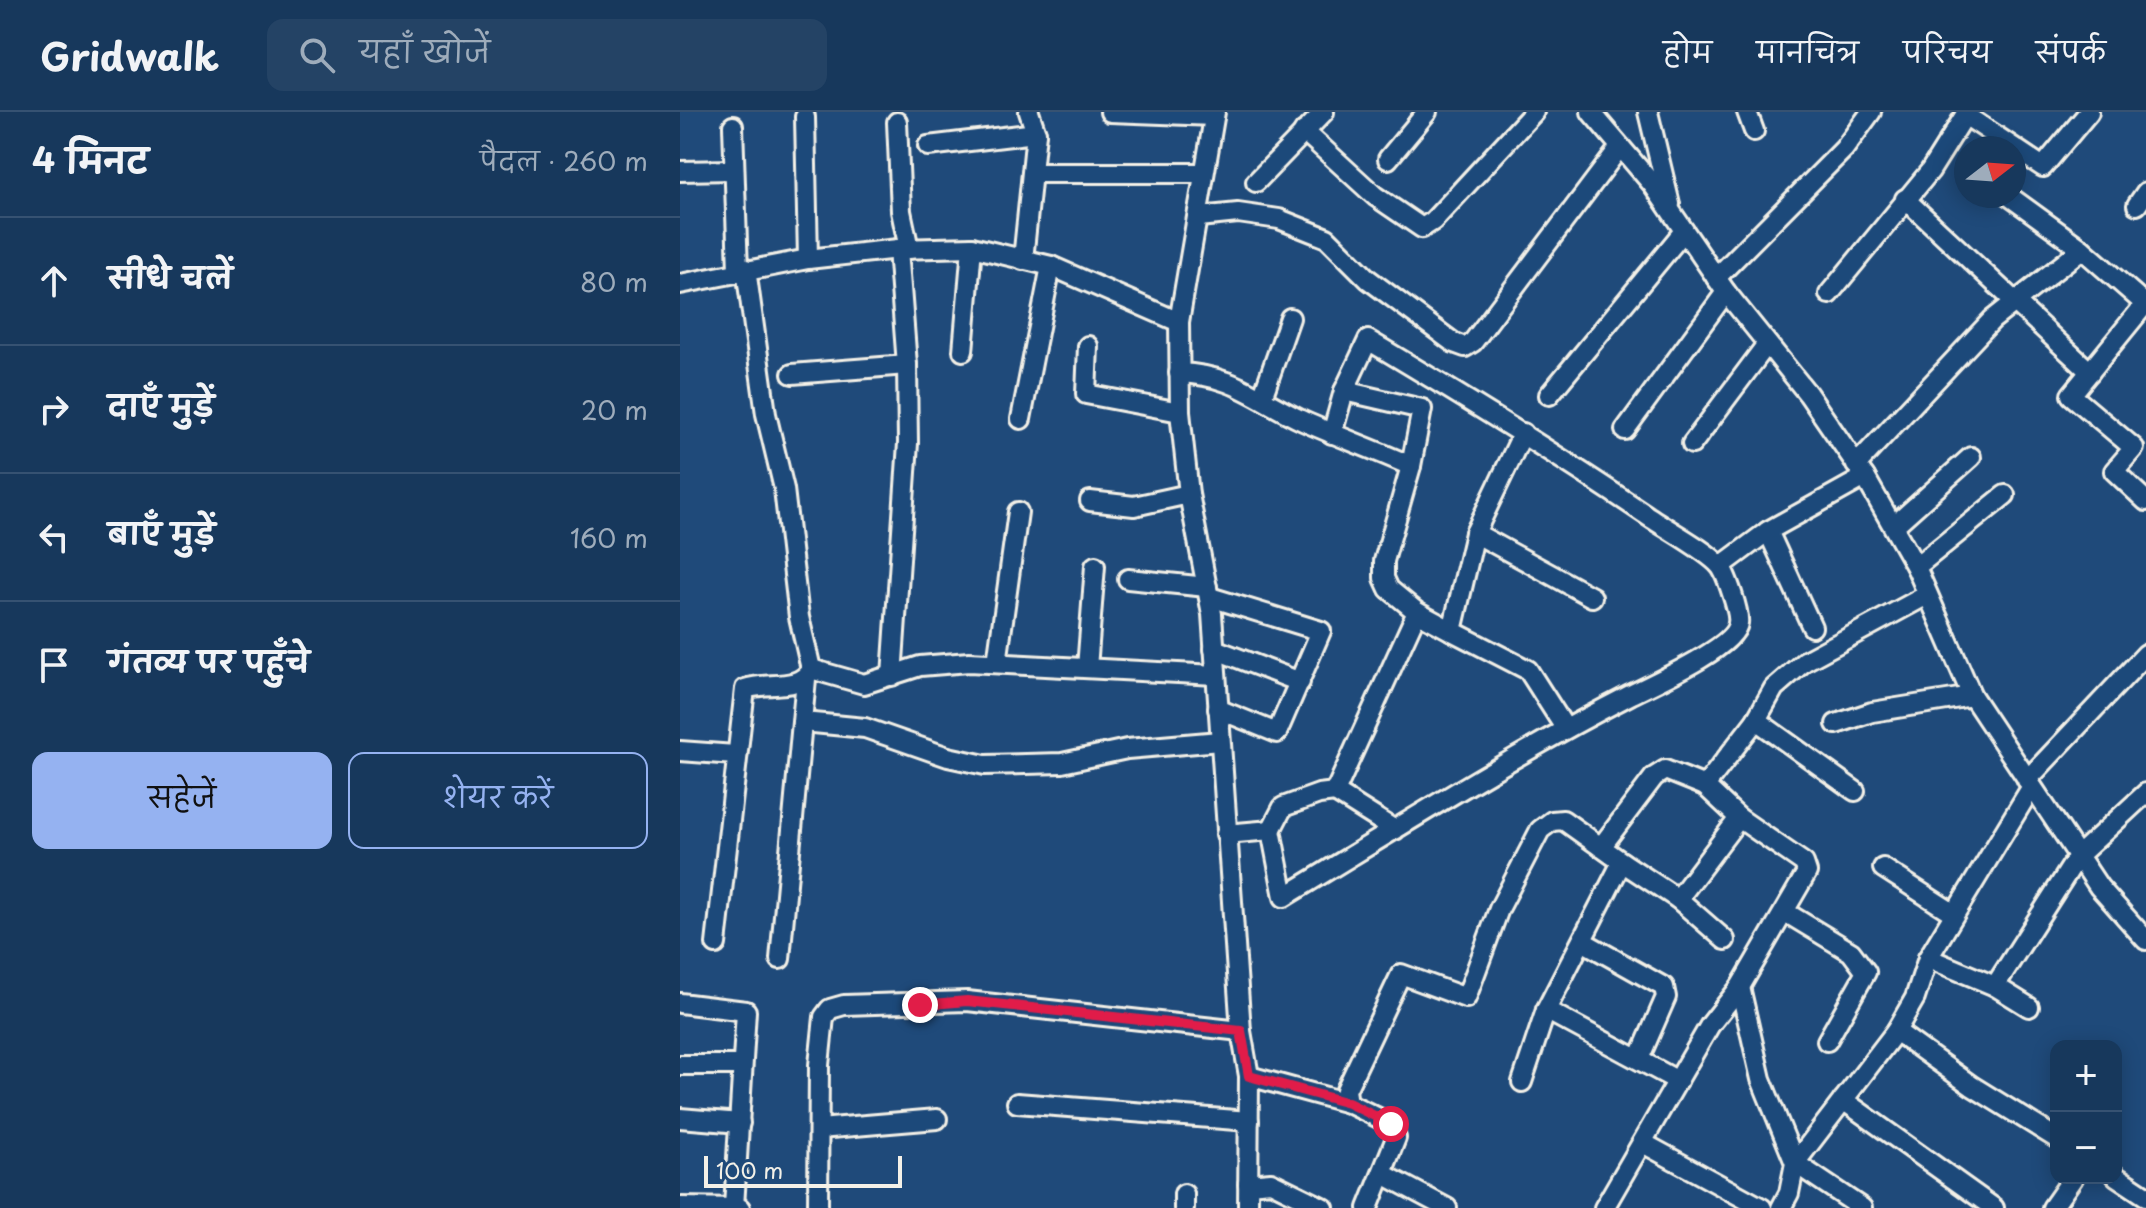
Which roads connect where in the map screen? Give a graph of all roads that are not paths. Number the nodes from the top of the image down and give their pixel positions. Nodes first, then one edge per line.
1 (1029, 112) edge
2 (1110, 112) edge
3 (1324, 112) edge
4 (1427, 112) edge
5 (1534, 112) edge
6 (1591, 112) edge
7 (1648, 112) edge
8 (1747, 112) edge
9 (1871, 112) edge
10 (2089, 112) edge
11 (1966, 113) edge
12 (1214, 114) edge
13 (805, 117) dead end
14 (897, 122) dead end
15 (733, 126) dead end
16 (1304, 131) junction
17 (1754, 131) dead end
18 (1036, 133) junction
19 (928, 146) dead end
20 (1620, 147) junction
21 (1388, 159) dead end
22 (734, 170) junction
23 (680, 171) edge
24 (1034, 173) junction
25 (1204, 173) junction
26 (1256, 182) dead end
27 (1905, 199) junction
28 (2026, 208) edge
29 (1672, 214) junction
30 (1199, 217) junction
31 (1684, 231) junction
32 (972, 247) junction
33 (903, 249) junction
34 (2082, 249) junction
35 (808, 259) junction
36 (1023, 260) junction
37 (1051, 266) junction
38 (742, 270) junction
39 (680, 284) edge
40 (1721, 285) junction
41 (1829, 294) dead end
42 (2017, 300) junction
43 (2146, 304) edge
44 (1290, 318) dead end
45 (1179, 322) junction
46 (1767, 344) junction
47 (1088, 346) dead end
48 (963, 351) dead end
49 (907, 365) junction
50 (2090, 372) junction
51 (1179, 373) junction
52 (792, 374) dead end
53 (1436, 380) junction
54 (1344, 391) junction
55 (1549, 395) dead end
56 (1262, 398) junction
57 (1422, 409) junction
58 (1180, 412) junction
59 (1021, 419) dead end
60 (1625, 430) dead end
61 (1523, 433) junction
62 (2146, 433) edge
63 (1332, 434) junction
64 (1692, 444) dead end
65 (2134, 448) junction
66 (1971, 457) dead end
67 (1411, 466) junction
68 (1860, 471) junction
69 (1189, 494) junction
70 (2005, 495) dead end
71 (1090, 501) dead end
72 (2146, 501) edge
73 (1018, 512) dead end
74 (1895, 525) junction
75 (1768, 531) junction
76 (1475, 533) junction
77 (1095, 566) dead end
78 (1721, 566) junction
79 (1916, 567) junction
80 (1128, 579) dead end
81 (1208, 592) junction
82 (1927, 595) junction
83 (1592, 597) dead end
84 (1417, 612) junction
85 (1812, 627) dead end
86 (1452, 631) junction
87 (1214, 649) junction
88 (2146, 654) edge
89 (997, 663) junction
90 (1087, 668) junction
91 (809, 674) junction
92 (1216, 675) junction
93 (892, 676) junction
94 (1300, 682) junction
95 (1972, 696) junction
96 (1218, 709) junction
97 (1756, 720) junction
98 (803, 722) junction
99 (1836, 724) dead end
100 (1565, 728) junction
101 (1220, 741) junction
102 (680, 751) edge
103 (735, 755) junction
104 (2029, 784) junction
105 (1705, 786) junction
106 (1855, 791) dead end
107 (1335, 792) junction
108 (2146, 793) edge
109 (1739, 818) junction
110 (1271, 830) junction
111 (1395, 830) junction
112 (1226, 834) junction
113 (1601, 847) junction
114 (2078, 856) junction
115 (1622, 862) junction
116 (1883, 868) dead end
117 (1678, 899) junction
118 (1785, 912) junction
119 (1953, 913) junction
120 (2144, 936) edge
121 (1725, 940) dead end
122 (1582, 941) junction
123 (716, 944) dead end
124 (1928, 958) junction
125 (780, 959) dead end
126 (1995, 986) junction
127 (1740, 987) junction
128 (680, 1003) edge
129 (2029, 1007) dead end
130 (1546, 1010) junction
131 (1241, 1031) junction
132 (1896, 1031) junction
133 (1827, 1041) dead end
134 (1639, 1059) junction
135 (680, 1065) edge
136 (740, 1065) junction
137 (1249, 1076) junction
138 (1678, 1081) junction
139 (1522, 1082) dead end
140 (1843, 1100) junction
141 (1017, 1103) dead end
142 (1348, 1103) junction
143 (680, 1118) edge
144 (937, 1119) dead end
145 (1249, 1121) junction
146 (740, 1123) junction
147 (819, 1129) junction
148 (2050, 1134) edge
149 (1643, 1143) junction
150 (1795, 1163) junction
151 (1383, 1174) junction
152 (2122, 1180) edge
153 (1248, 1184) junction
154 (2069, 1184) edge
155 (2146, 1196) edge
156 (1728, 1201) edge
157 (683, 1207) edge
158 (737, 1207) edge
159 (818, 1208) edge
160 (1248, 1208) edge
161 (1324, 1208) edge
162 (1368, 1208) edge
163 (1447, 1208) edge
164 (1604, 1208) edge
165 (1762, 1208) edge
166 (1781, 1208) edge
167 (1862, 1208) edge
168 (1994, 1208) edge
169 (2052, 1208) edge

1 - 18 street
2 - 12 street
3 - 16 street
4 - 21 street
5 - 16 street
6 - 20 street
7 - 29 street
8 - 17 street
9 - 40 street
10 - 11 street
11 - 27 street
12 - 25 street
13 - 35 street
14 - 33 street
15 - 22 street
16 - 26 street
18 - 19 street
18 - 24 street
20 - 29 street
20 - 30 street
22 - 23 street
22 - 38 street
24 - 25 street
24 - 36 street
25 - 30 street
27 - 41 street
27 - 42 street
28 - 34 street
29 - 31 street
30 - 45 street
31 - 40 street
31 - 55 street
32 - 33 street
32 - 36 street
32 - 48 street
33 - 35 street
33 - 49 street
34 - 42 street
34 - 43 street
35 - 38 street
36 - 37 street
37 - 45 street
37 - 59 street
38 - 39 street
38 - 91 street
40 - 46 street
40 - 60 street
42 - 50 street
42 - 68 street
43 - 50 street
44 - 56 street
45 - 51 street
46 - 64 street
46 - 68 street
47 - 58 street
49 - 52 street
49 - 93 street
50 - 65 street
51 - 56 street
51 - 58 street
53 - 54 street
53 - 57 street
53 - 61 street
54 - 57 street
54 - 63 street
56 - 63 street
57 - 67 street
58 - 69 street
61 - 76 street
61 - 78 street
62 - 65 street
63 - 67 street
65 - 72 street
66 - 74 street
67 - 84 street
68 - 74 street
68 - 75 street
69 - 71 street
69 - 81 street
70 - 79 street
73 - 89 street
74 - 79 street
75 - 78 street
75 - 85 street
76 - 83 street
76 - 86 street
77 - 90 street
78 - 100 street
79 - 82 street
80 - 81 street
81 - 87 street
81 - 94 street
82 - 95 street
82 - 97 street
84 - 86 street
84 - 107 street
86 - 100 street
87 - 92 street
87 - 94 street
88 - 104 street
89 - 90 street
89 - 93 street
90 - 92 street
91 - 93 street
91 - 98 street
91 - 103 street
92 - 96 street
94 - 96 street
95 - 99 street
95 - 104 street
96 - 101 street
97 - 105 street
97 - 106 street
98 - 101 street
98 - 125 street
100 - 111 street
101 - 112 street
102 - 103 street
103 - 123 street
104 - 114 street
104 - 119 street
105 - 109 street
105 - 113 street
107 - 110 street
107 - 111 street
108 - 114 street
109 - 117 street
109 - 118 street
110 - 111 street
110 - 112 street
112 - 131 street
113 - 115 street
113 - 142 street
114 - 120 street
114 - 126 street
115 - 117 street
115 - 122 street
116 - 119 street
117 - 121 street
118 - 127 street
118 - 133 street
119 - 124 street
122 - 130 street
122 - 134 street
124 - 126 street
124 - 132 street
126 - 129 street
127 - 138 street
127 - 150 street
128 - 136 street
130 - 134 street
130 - 139 street
131 - 137 street
131 - 147 street
132 - 140 street
132 - 148 street
134 - 138 street
135 - 136 street
136 - 146 street
137 - 142 street
137 - 145 street
138 - 149 street
140 - 150 street
140 - 168 street
141 - 145 street
142 - 151 street
143 - 146 street
144 - 147 street
145 - 153 street
146 - 158 street
147 - 159 street
149 - 156 street
149 - 164 street
150 - 166 street
150 - 167 street
151 - 162 street
151 - 163 street
152 - 155 street
153 - 160 street
153 - 161 street
154 - 169 street
156 - 165 street
157 - 158 street

